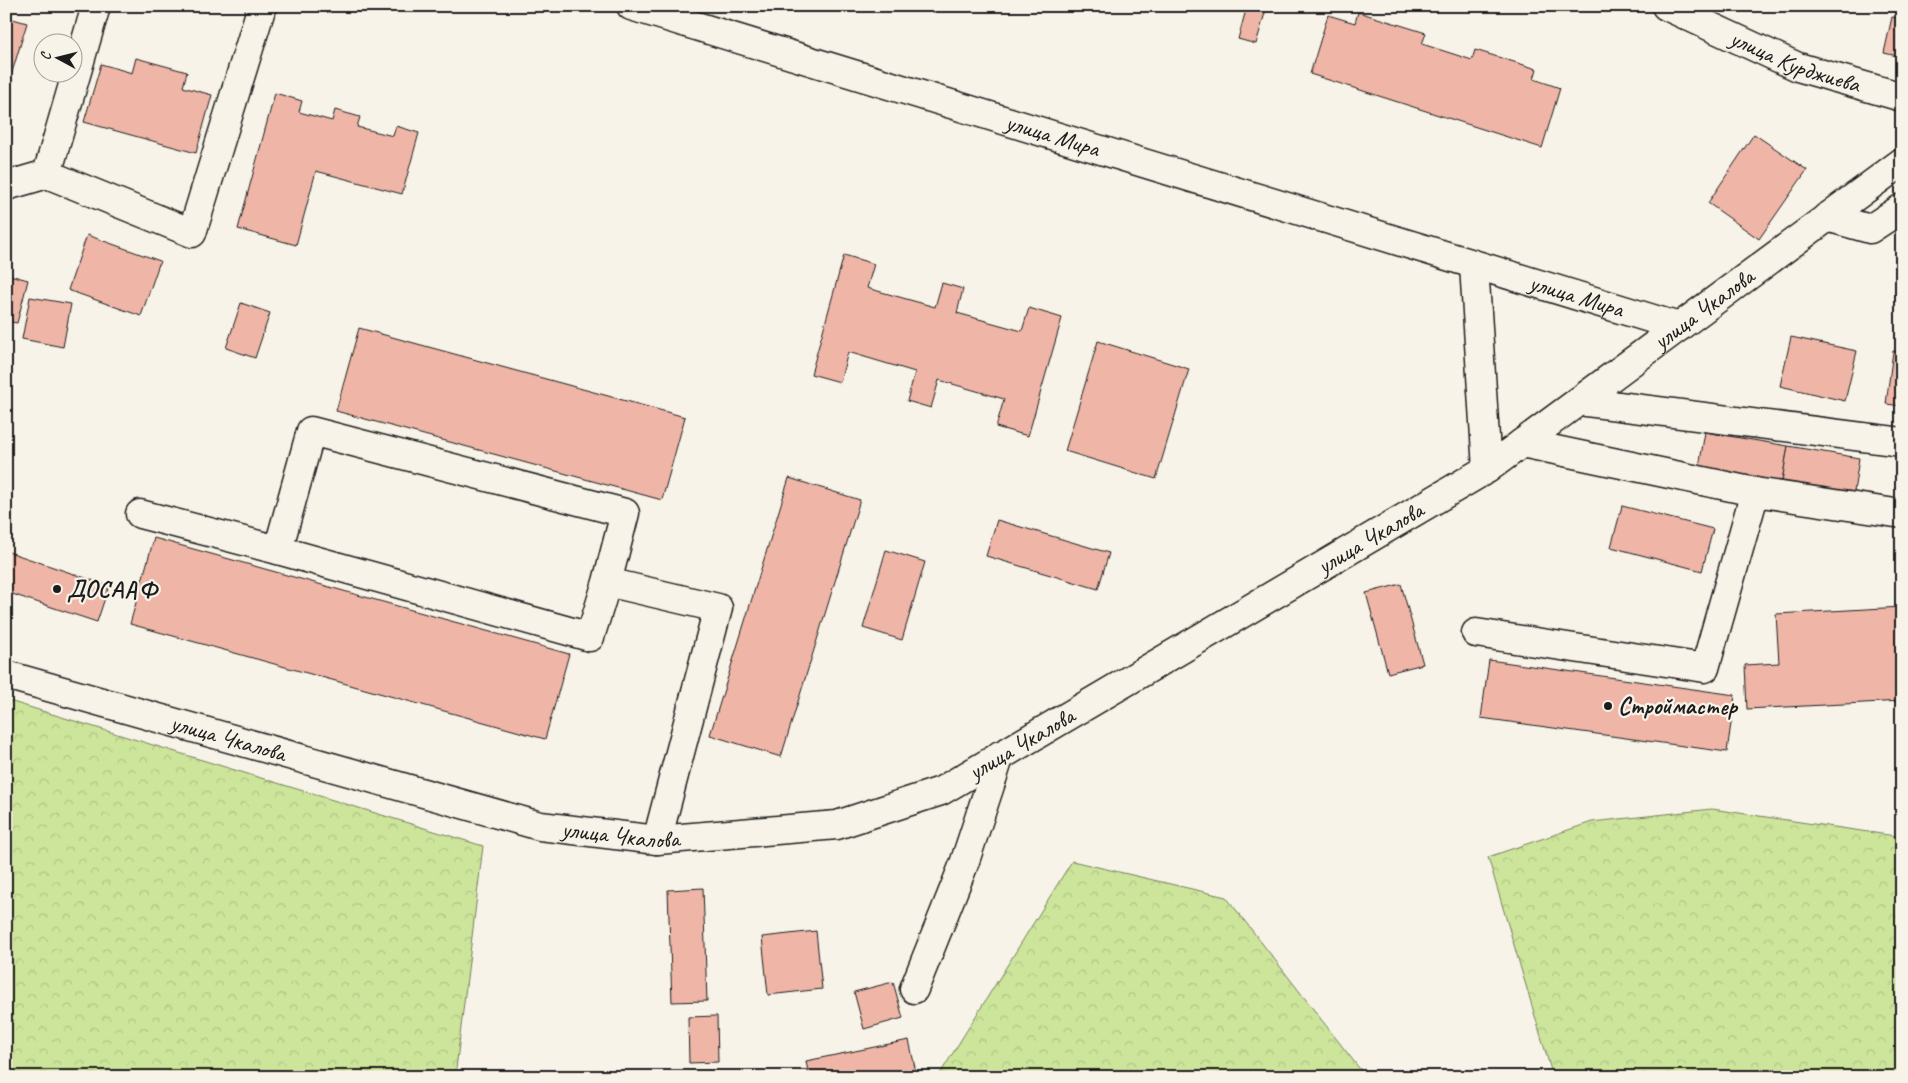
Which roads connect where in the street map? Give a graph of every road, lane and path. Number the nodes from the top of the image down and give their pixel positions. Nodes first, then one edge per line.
1 (96, 6) edge
2 (262, 6) edge
3 (632, 6) edge
4 (1666, 6) edge
5 (1902, 97) edge
6 (1902, 162) edge
7 (47, 174) junction
8 (6, 186) edge
9 (1902, 208) edge
10 (1826, 218) junction
11 (1474, 265) junction
12 (1679, 327) junction
13 (1579, 401) junction
14 (1902, 442) edge
15 (1522, 443) junction
16 (1487, 469) junction
17 (1755, 492) junction
18 (140, 514) dead end
19 (1902, 514) edge
20 (278, 550) junction
21 (607, 582) junction
22 (1476, 633) dead end
23 (6, 675) edge
24 (1000, 755) junction
25 (657, 840) junction
26 (914, 989) dead end

1 - 7 street
2 - 7 street
3 - 11 street, улица Мира
4 - 5 street, улица Курджиева
6 - 10 street, улица Чкалова
7 - 8 street
9 - 10 street
10 - 12 street, улица Чкалова
11 - 12 street, улица Мира
11 - 16 street
12 - 13 street, улица Чкалова
13 - 14 street
13 - 15 street, улица Чкалова
15 - 16 street, улица Чкалова
15 - 17 street
16 - 24 street, улица Чкалова
17 - 19 street
17 - 22 street
18 - 20 street
20 - 21 street
20 - 21 street
21 - 25 street
23 - 25 street, улица Чкалова
24 - 25 street, улица Чкалова
24 - 26 street

